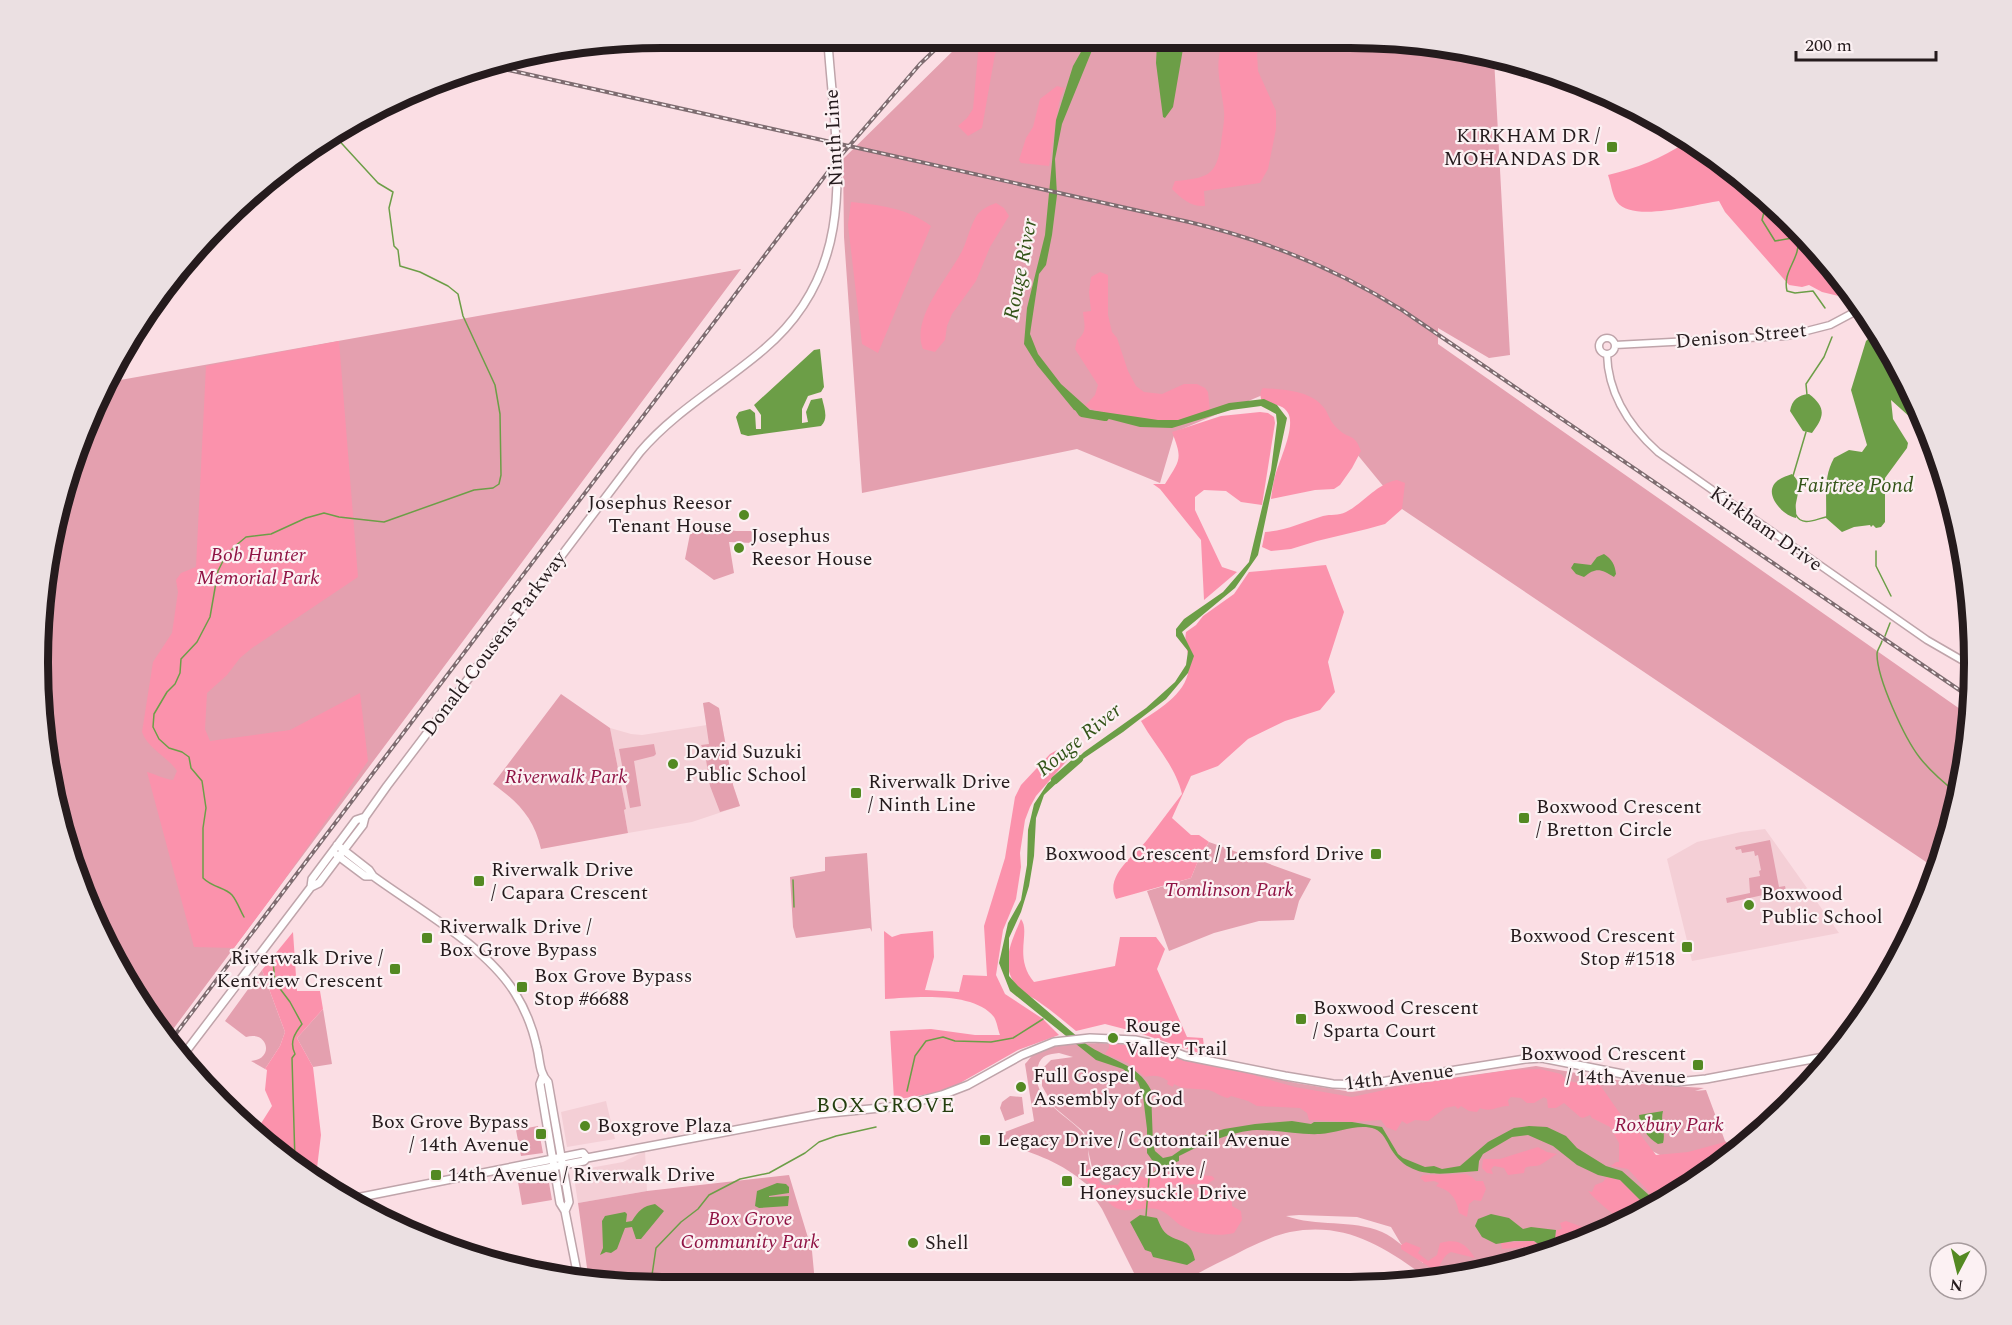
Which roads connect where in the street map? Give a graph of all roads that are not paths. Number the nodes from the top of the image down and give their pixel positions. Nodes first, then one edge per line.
1 (828, 48) edge
2 (833, 234) joint
3 (1854, 312) edge
4 (1615, 345) junction
5 (1608, 354) junction
6 (1964, 661) edge
7 (365, 817) junction
8 (334, 848) junction
9 (341, 854) junction
10 (310, 886) junction
11 (186, 1051) edge
12 (1821, 1056) edge
13 (543, 1076) junction
14 (562, 1161) junction
15 (553, 1163) junction
16 (359, 1197) edge
17 (565, 1210) junction
18 (577, 1271) edge

1 - 2 main road, Ninth Line
2 - 7 main road, Donald Cousens Parkway
3 - 4 street, Denison Street
4 - 5 street
4 - 5 street
5 - 6 street, Kirkham Drive
7 - 8 main road, Donald Cousens Parkway
7 - 9 main road, Donald Cousens Parkway
8 - 9 main road
8 - 10 main road, Donald Cousens Parkway
9 - 10 main road, Donald Cousens Parkway
9 - 13 main road
10 - 11 main road, Donald Cousens Parkway
12 - 14 main road, 14th Avenue
13 - 14 main road
13 - 15 main road
14 - 15 main road, 14th Avenue
14 - 17 main road
15 - 16 main road, 14th Avenue
15 - 17 main road
17 - 18 main road

